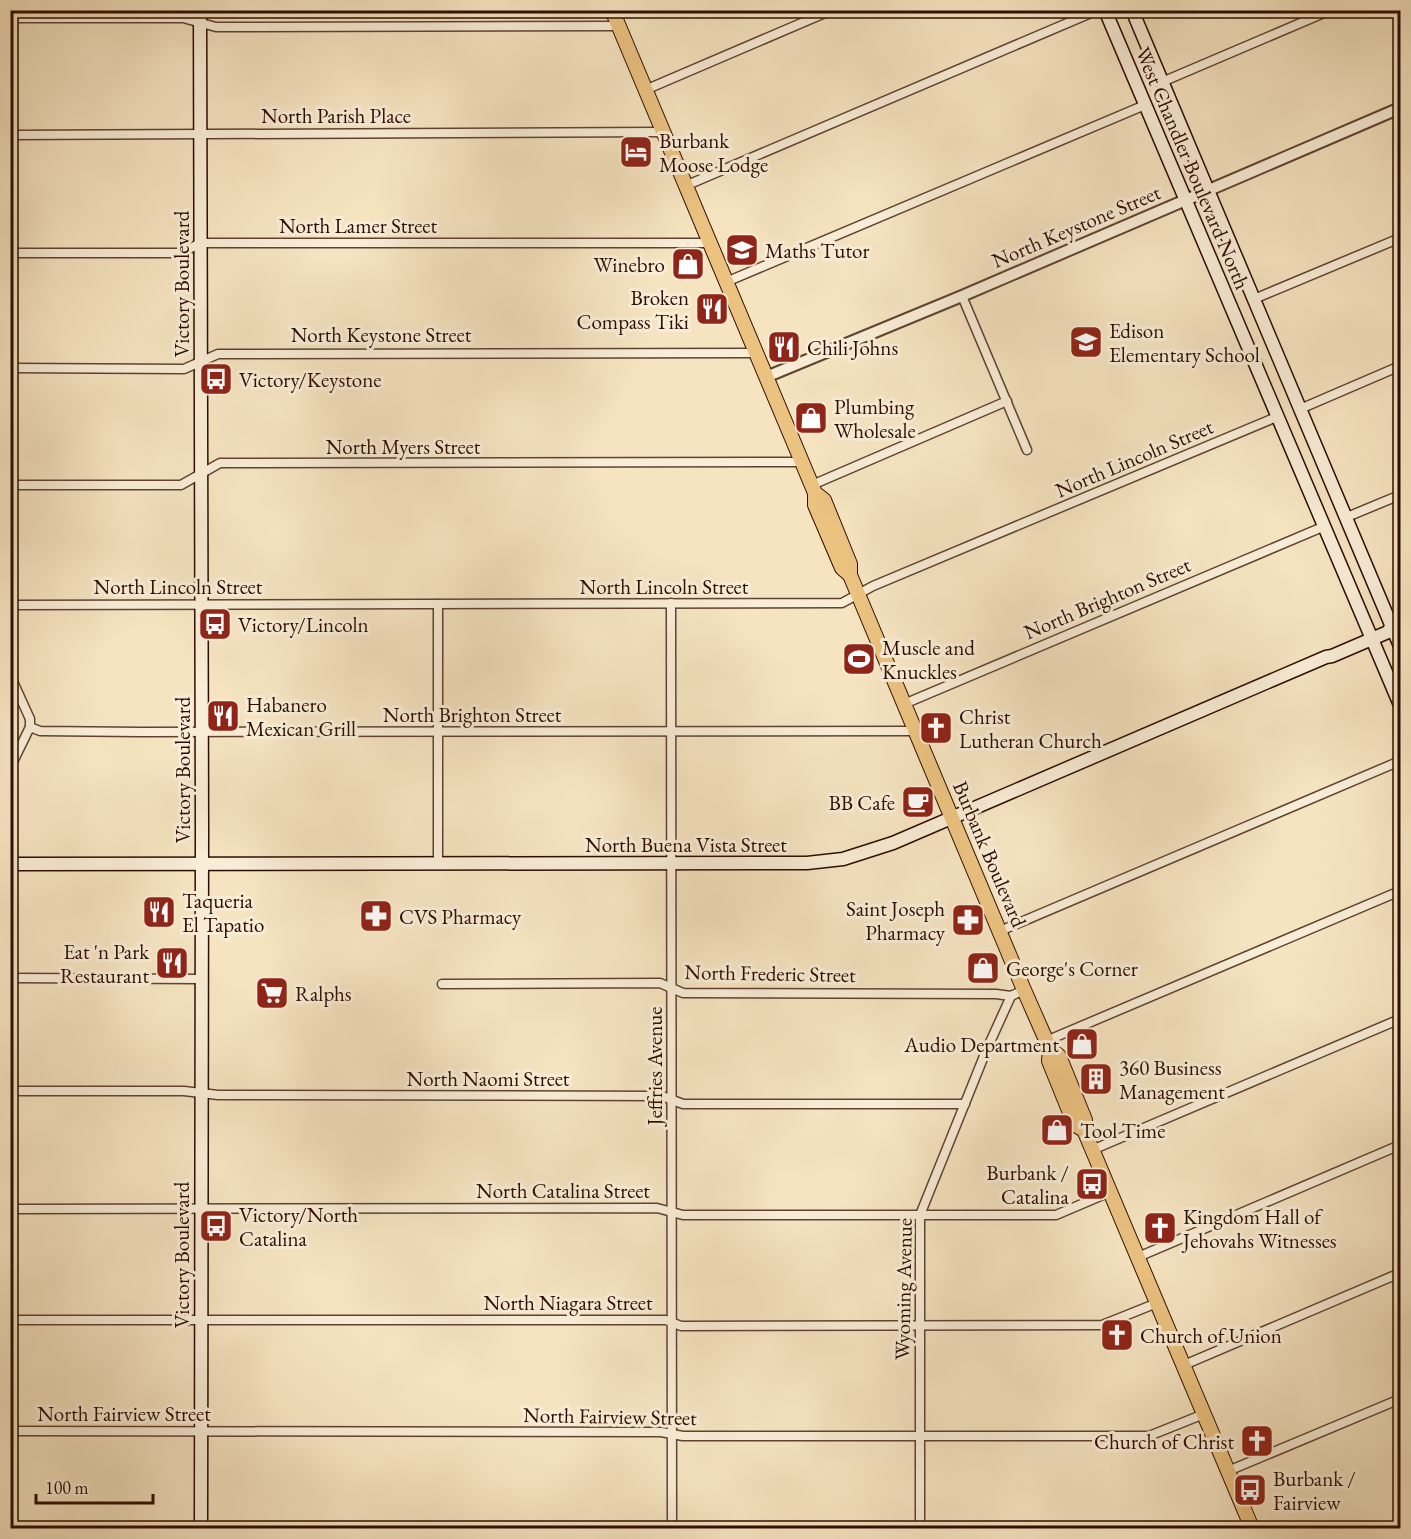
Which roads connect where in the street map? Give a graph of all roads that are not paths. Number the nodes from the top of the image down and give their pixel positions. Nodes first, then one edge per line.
1 (612, 10) edge
2 (832, 10) edge
3 (1098, 10) edge
4 (1105, 10) edge
5 (1132, 10) edge
6 (1331, 10) edge
7 (200, 16) edge
8 (10, 18) edge
9 (618, 26) junction
10 (1162, 82) junction
11 (645, 90) junction
12 (1145, 105) junction
13 (1401, 108) edge
14 (662, 132) junction
15 (201, 134) junction
16 (10, 135) edge
17 (685, 186) junction
18 (1208, 191) junction
19 (1186, 200) junction
20 (1401, 238) edge
21 (200, 243) junction
22 (709, 243) junction
23 (10, 253) edge
24 (726, 282) junction
25 (962, 296) junction
26 (1254, 299) junction
27 (755, 352) junction
28 (201, 361) junction
29 (1401, 366) edge
30 (10, 368) edge
31 (766, 377) junction
32 (1007, 402) junction
33 (1300, 409) junction
34 (1279, 416) junction
35 (1027, 450) dead end
36 (802, 462) junction
37 (201, 475) junction
38 (10, 485) edge
39 (814, 489) junction
40 (1401, 495) edge
41 (1347, 517) junction
42 (1325, 526) junction
43 (858, 595) junction
44 (201, 603) junction
45 (671, 603) junction
46 (438, 604) junction
47 (10, 605) edge
48 (1398, 632) edge
49 (1372, 640) junction
50 (10, 675) edge
51 (904, 704) junction
52 (1401, 705) edge
53 (30, 727) junction
54 (202, 731) junction
55 (672, 731) junction
56 (915, 731) junction
57 (438, 732) junction
58 (1401, 761) edge
59 (10, 768) edge
60 (952, 817) junction
61 (10, 864) edge
62 (202, 864) junction
63 (438, 864) junction
64 (672, 864) junction
65 (1401, 891) edge
66 (1000, 931) junction
67 (10, 978) edge
68 (201, 979) junction
69 (442, 984) dead end
70 (671, 988) junction
71 (1018, 993) junction
72 (1401, 1019) edge
73 (1048, 1045) junction
74 (10, 1091) edge
75 (200, 1093) junction
76 (672, 1099) junction
77 (965, 1104) junction
78 (1401, 1145) edge
79 (1092, 1150) junction
80 (1110, 1192) junction
81 (201, 1208) junction
82 (10, 1209) edge
83 (672, 1212) junction
84 (920, 1215) junction
85 (1138, 1257) junction
86 (1401, 1273) edge
87 (1157, 1303) junction
88 (201, 1319) junction
89 (10, 1320) edge
90 (672, 1322) junction
91 (920, 1326) junction
92 (1184, 1365) junction
93 (1401, 1399) edge
94 (1204, 1414) junction
95 (10, 1431) edge
96 (200, 1432) junction
97 (672, 1434) junction
98 (920, 1436) junction
99 (1228, 1471) junction
100 (1247, 1527) edge
101 (201, 1528) edge
102 (672, 1528) edge
103 (920, 1528) edge

1 - 9 main road, Burbank Boulevard
2 - 11 street
3 - 17 street
4 - 12 main road, West Chandler Boulevard North
5 - 10 main road
6 - 10 street
7 - 8 street
7 - 9 street
7 - 15 main road, Victory Boulevard
9 - 11 main road, Burbank Boulevard
10 - 18 main road
11 - 14 main road, Burbank Boulevard
12 - 19 main road, West Chandler Boulevard North
12 - 24 street
13 - 18 street, North Keystone Street
14 - 15 street, North Parish Place
14 - 17 main road, Burbank Boulevard
15 - 16 street, North Parish Place
15 - 21 main road, Victory Boulevard
17 - 22 main road, Burbank Boulevard
18 - 19 street, North Keystone Street
18 - 26 main road
19 - 25 street, North Keystone Street
19 - 34 main road, West Chandler Boulevard North
20 - 26 street
21 - 22 street, North Lamer Street
21 - 23 street, North Lamer Street
21 - 28 main road, Victory Boulevard
22 - 24 main road, Burbank Boulevard
24 - 27 main road, Burbank Boulevard
25 - 31 street, North Keystone Street
25 - 32 street
26 - 33 main road
27 - 28 street, North Keystone Street
27 - 31 main road, Burbank Boulevard
28 - 30 street, North Keystone Street
28 - 37 main road, Victory Boulevard
29 - 33 street
31 - 36 main road, Burbank Boulevard
32 - 35 street
32 - 39 street
33 - 41 main road
34 - 42 main road, West Chandler Boulevard North
34 - 43 street, North Lincoln Street
36 - 37 street, North Myers Street
36 - 39 main road, Burbank Boulevard
37 - 38 street, North Myers Street
37 - 44 main road, Victory Boulevard
39 - 43 main road, Burbank Boulevard
40 - 41 street
41 - 48 main road
42 - 49 main road, West Chandler Boulevard North
42 - 51 street, North Brighton Street
43 - 45 street, North Lincoln Street
43 - 51 main road, Burbank Boulevard
44 - 46 street, North Lincoln Street
44 - 47 street, North Lincoln Street
44 - 54 main road, Victory Boulevard
45 - 46 street, North Lincoln Street
45 - 55 street, Jeffries Avenue
46 - 57 street
48 - 49 main road, North Buena Vista Street
49 - 52 main road, West Chandler Boulevard North
49 - 60 main road, North Buena Vista Street
50 - 53 street
51 - 56 main road, Burbank Boulevard
53 - 54 street, North Brighton Street
53 - 59 street
54 - 57 street, North Brighton Street
54 - 62 main road, Victory Boulevard
55 - 56 street, North Brighton Street
55 - 57 street, North Brighton Street
55 - 64 street, Jeffries Avenue
56 - 60 main road, Burbank Boulevard
57 - 63 street
58 - 66 street
60 - 64 main road, North Buena Vista Street
60 - 66 main road, Burbank Boulevard
61 - 62 main road, North Buena Vista Street
62 - 63 main road, North Buena Vista Street
62 - 68 main road, Victory Boulevard
63 - 64 main road, North Buena Vista Street
64 - 70 street, Jeffries Avenue
65 - 73 street
66 - 71 main road, Burbank Boulevard
67 - 68 street
68 - 75 main road, Victory Boulevard
69 - 70 street, North Frederic Street
70 - 71 street, North Frederic Street
70 - 76 street, Jeffries Avenue
71 - 73 main road, Burbank Boulevard
71 - 77 street, Wyoming Avenue
72 - 79 street
73 - 79 main road, Burbank Boulevard
74 - 75 street, North Naomi Street
75 - 76 street, North Naomi Street
75 - 81 main road, Victory Boulevard
76 - 77 street, North Naomi Street
76 - 83 street, Jeffries Avenue
77 - 84 street, Wyoming Avenue
78 - 85 street
79 - 80 main road, Burbank Boulevard
80 - 84 street, North Catalina Street
80 - 85 main road, Burbank Boulevard
81 - 82 street, North Catalina Street
81 - 83 street, North Catalina Street
81 - 88 main road, Victory Boulevard
83 - 84 street, North Catalina Street
83 - 90 street, Jeffries Avenue
84 - 91 street, Wyoming Avenue
85 - 87 main road, Burbank Boulevard
86 - 92 street
87 - 91 street, North Niagara Street
87 - 92 main road, Burbank Boulevard
88 - 89 street, North Niagara Street
88 - 90 street, North Niagara Street
88 - 96 main road, Victory Boulevard
90 - 91 street, North Niagara Street
90 - 97 street, Jeffries Avenue
91 - 98 street, Wyoming Avenue
92 - 94 main road, Burbank Boulevard
93 - 99 street
94 - 98 street, North Fairview Street
94 - 99 main road, Burbank Boulevard
95 - 96 street, North Fairview Street
96 - 97 street, North Fairview Street
96 - 101 main road, Victory Boulevard
97 - 98 street, North Fairview Street
97 - 102 street, Jeffries Avenue
98 - 103 street, Wyoming Avenue
99 - 100 main road, Burbank Boulevard

